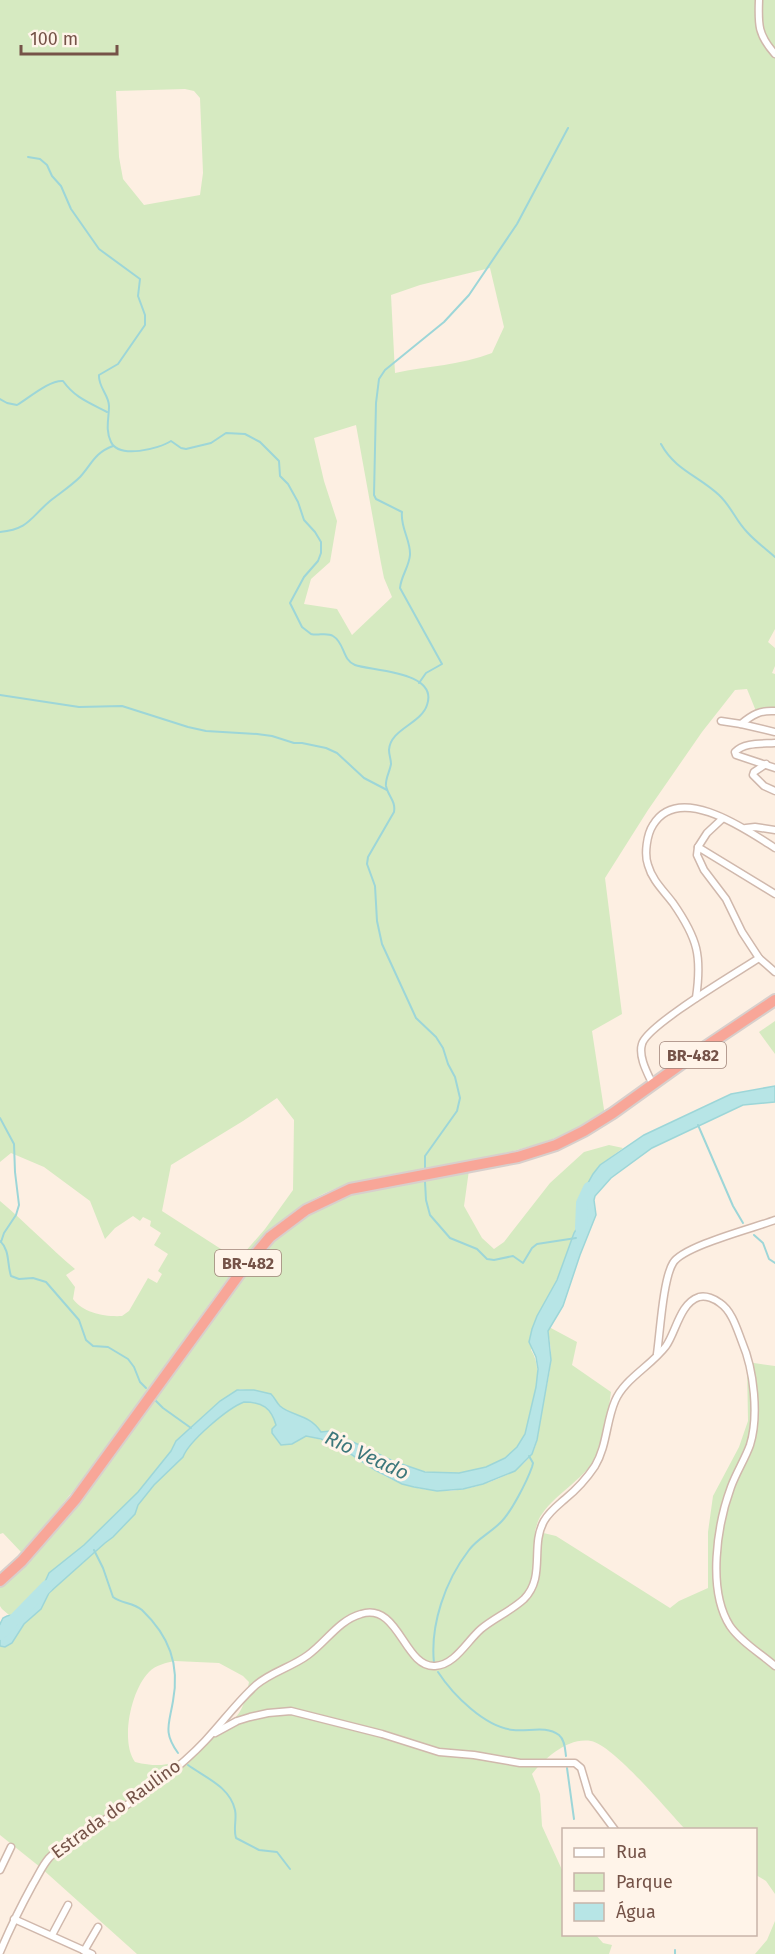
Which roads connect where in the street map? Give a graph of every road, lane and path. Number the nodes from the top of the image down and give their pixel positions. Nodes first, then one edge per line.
1 (759, 0) edge
2 (775, 54) edge
3 (775, 711) edge
4 (721, 721) dead end
5 (741, 724) junction
6 (775, 732) edge
7 (775, 743) edge
8 (766, 764) junction
9 (775, 768) edge
10 (775, 791) edge
11 (722, 819) junction
12 (745, 828) junction
13 (775, 830) edge
14 (698, 847) junction
15 (775, 848) edge
16 (775, 894) edge
17 (759, 958) junction
18 (775, 972) edge
19 (696, 998) junction
20 (775, 1000) edge
21 (653, 1085) junction
22 (775, 1221) edge
23 (657, 1354) junction
24 (0, 1581) edge
25 (775, 1666) edge
26 (210, 1736) junction
27 (614, 1828) edge
28 (11, 1847) dead end
29 (0, 1870) edge
30 (68, 1905) dead end
31 (14, 1919) junction
32 (98, 1927) dead end
33 (52, 1935) junction
34 (0, 1951) edge
35 (84, 1951) junction
36 (7, 1954) edge
37 (92, 1954) edge

1 - 2 street
3 - 5 street
4 - 5 street
5 - 6 street
7 - 8 street
8 - 9 street
8 - 10 street
11 - 12 street
11 - 14 street
11 - 19 street
12 - 13 street
12 - 15 street
14 - 16 street
14 - 17 street
17 - 18 street
17 - 19 street
19 - 21 street
20 - 21 highway, BR-482
21 - 24 highway, BR-482
22 - 23 street
23 - 25 street
23 - 26 street, Estrada do Raulino
26 - 27 street
26 - 31 street, Estrada do Raulino
28 - 29 street
30 - 33 street
31 - 33 street
31 - 34 street
32 - 35 street
33 - 35 street
34 - 36 street
35 - 37 street

